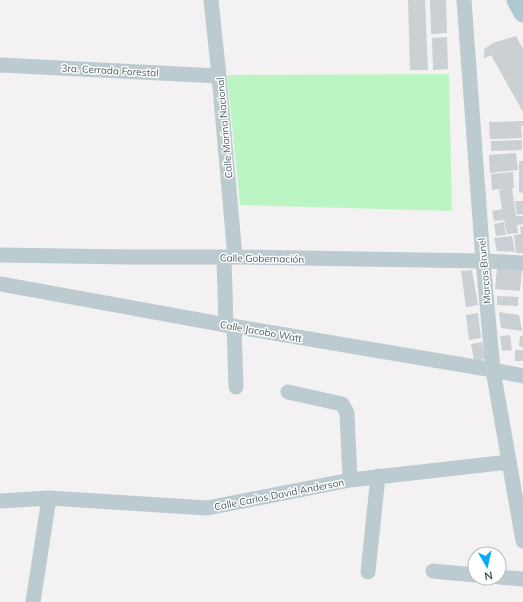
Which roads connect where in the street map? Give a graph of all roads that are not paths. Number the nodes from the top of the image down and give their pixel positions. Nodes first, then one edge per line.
1 (211, 0) edge
2 (464, 0) edge
3 (516, 0) edge
4 (523, 13) edge
5 (0, 65) edge
6 (220, 76) junction
7 (0, 255) edge
8 (229, 257) junction
9 (483, 261) junction
10 (523, 263) edge
11 (0, 284) edge
12 (230, 326) junction
13 (493, 370) junction
14 (523, 376) edge
15 (236, 387) dead end
16 (288, 392) dead end
17 (509, 462) junction
18 (378, 476) junction
19 (350, 480) junction
20 (50, 498) junction
21 (0, 501) edge
22 (523, 541) edge
23 (434, 571) dead end
24 (368, 572) dead end
25 (467, 574) edge
26 (507, 578) edge
27 (523, 580) edge
28 (33, 602) edge

1 - 6 street, Calle Marina Nacional
2 - 9 street, Marcos Brunel
3 - 4 main road
5 - 6 street, 3ra. Cerrada Forestal
6 - 8 street, Calle Marina Nacional
7 - 8 street, Calle Gobernación
8 - 9 street, Calle Gobernación
8 - 12 street, Calle Marina Nacional
9 - 10 street, Calle Gobernación
9 - 13 street, Marcos Brunel
11 - 12 street, Calle Jacobo Watt
12 - 13 street, Calle Jacobo Watt
12 - 15 street, Calle Marina Nacional
13 - 14 street, Calle Jacobo Watt
13 - 17 street, Marcos Brunel
16 - 19 street
17 - 18 street, Calle Carlos David Anderson
17 - 22 street, Marcos Brunel
18 - 19 street, Calle Carlos David Anderson
18 - 24 street
19 - 20 street, Calle Carlos David Anderson
20 - 21 street, Calle Carlos David Anderson
20 - 28 street
23 - 25 street
26 - 27 street

